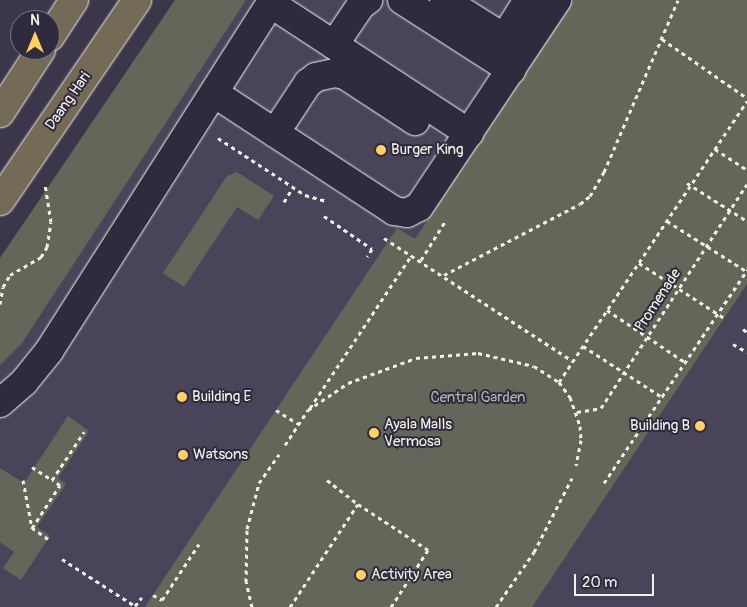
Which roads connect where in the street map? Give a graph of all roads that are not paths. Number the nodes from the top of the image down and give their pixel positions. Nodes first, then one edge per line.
1 (74, 0) edge
2 (137, 0) edge
3 (368, 0) edge
4 (402, 0) edge
5 (444, 0) edge
6 (528, 0) edge
7 (556, 0) edge
8 (271, 2) edge
9 (60, 21) edge
10 (334, 45) junction
11 (34, 60) edge
12 (510, 70) junction
13 (214, 93) junction
14 (0, 112) edge
15 (276, 133) junction
16 (464, 140) junction
17 (0, 202) edge
18 (0, 403) edge

1 - 9 main road
2 - 17 main road, Daang Hari
3 - 10 lane
4 - 12 lane
5 - 6 lane
7 - 12 lane
8 - 10 lane
8 - 13 lane
10 - 16 lane
11 - 14 main road
12 - 16 lane
13 - 15 lane
13 - 18 lane
15 - 16 lane
15 - 16 lane

